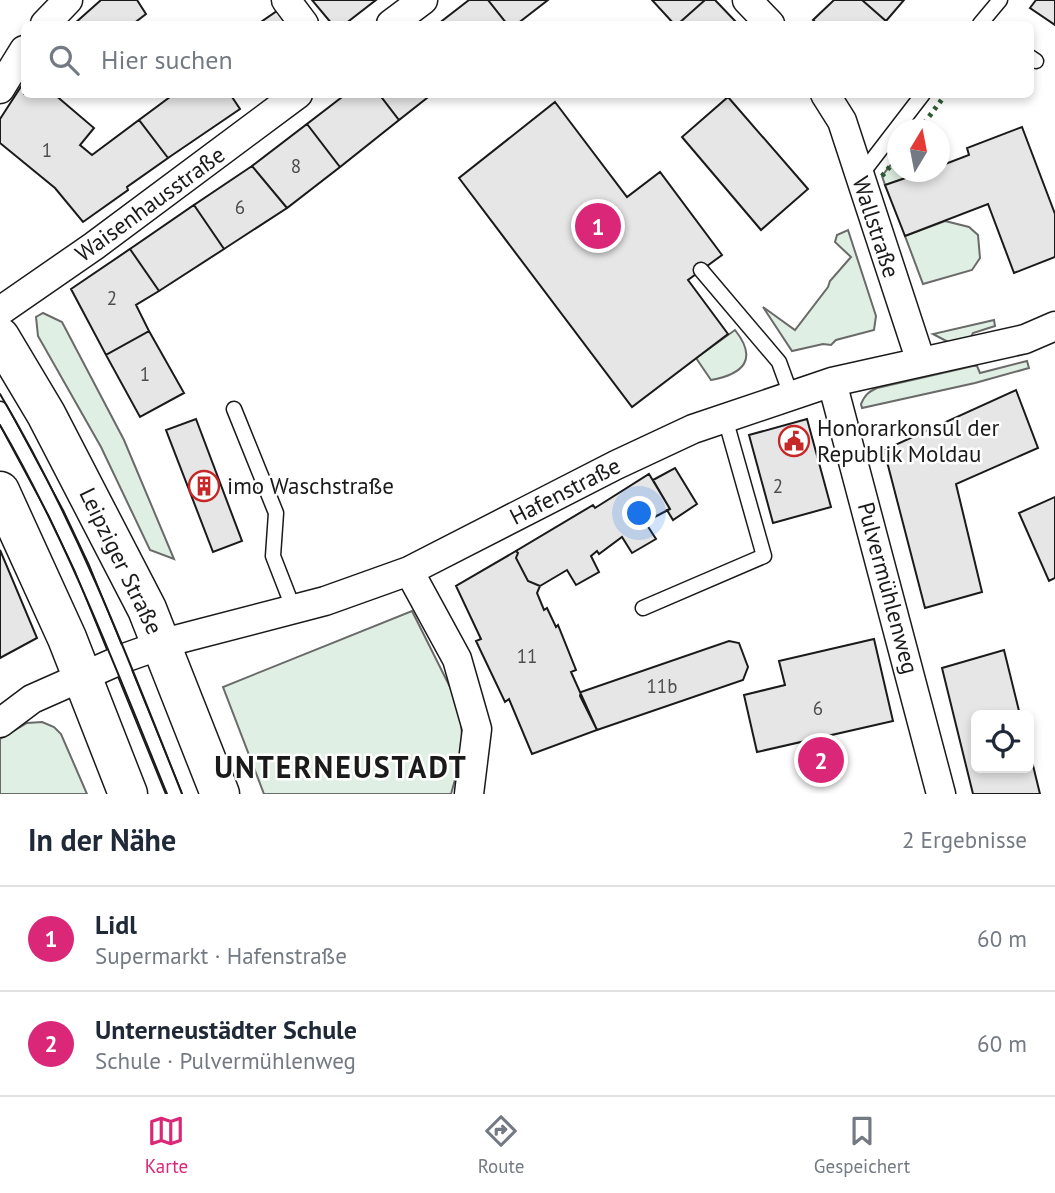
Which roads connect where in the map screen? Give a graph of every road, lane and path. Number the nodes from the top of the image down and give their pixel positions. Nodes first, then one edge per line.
1 (68, 0) edge
2 (286, 0) edge
3 (424, 0) edge
4 (747, 0) edge
5 (1000, 0) edge
6 (48, 21) edge
7 (302, 21) edge
8 (395, 21) edge
9 (767, 21) edge
10 (986, 21) edge
11 (21, 55) edge
12 (0, 89) edge
13 (293, 98) edge
14 (828, 98) edge
15 (920, 98) edge
16 (860, 177) junction
17 (701, 270) dead end
18 (0, 312) edge
19 (1055, 326) edge
20 (0, 337) edge
21 (921, 362) junction
22 (832, 382) junction
23 (791, 395) junction
24 (0, 409) edge
25 (234, 409) dead end
26 (725, 418) junction
27 (0, 491) edge
28 (409, 571) junction
29 (643, 608) dead end
30 (294, 610) junction
31 (162, 644) junction
32 (120, 660) junction
33 (83, 676) junction
34 (0, 723) edge
35 (128, 794) edge
36 (174, 794) edge
37 (220, 794) edge
38 (469, 794) edge
39 (941, 794) edge

1 - 6 street
2 - 7 street
3 - 8 street
4 - 9 street
5 - 10 lane
11 - 12 street
13 - 18 street, Waisenhausstraße
14 - 16 street, Wallstraße
15 - 16 lane
16 - 21 street, Wallstraße
17 - 23 lane
19 - 21 street, Hafenstraße
20 - 31 main road, Leipziger Straße
21 - 22 street, Hafenstraße
22 - 23 street, Hafenstraße
22 - 39 street, Pulvermühlenweg
23 - 26 street, Hafenstraße
24 - 32 lane
25 - 30 lane
26 - 28 street, Hafenstraße
26 - 29 lane
27 - 33 main road
28 - 30 street, Hafenstraße
28 - 38 street
30 - 31 street, Hafenstraße
31 - 32 street, Hafenstraße
31 - 37 main road, Leipziger Straße
32 - 33 street, Hafenstraße
32 - 36 lane
33 - 34 street, Hafenstraße
33 - 35 main road

